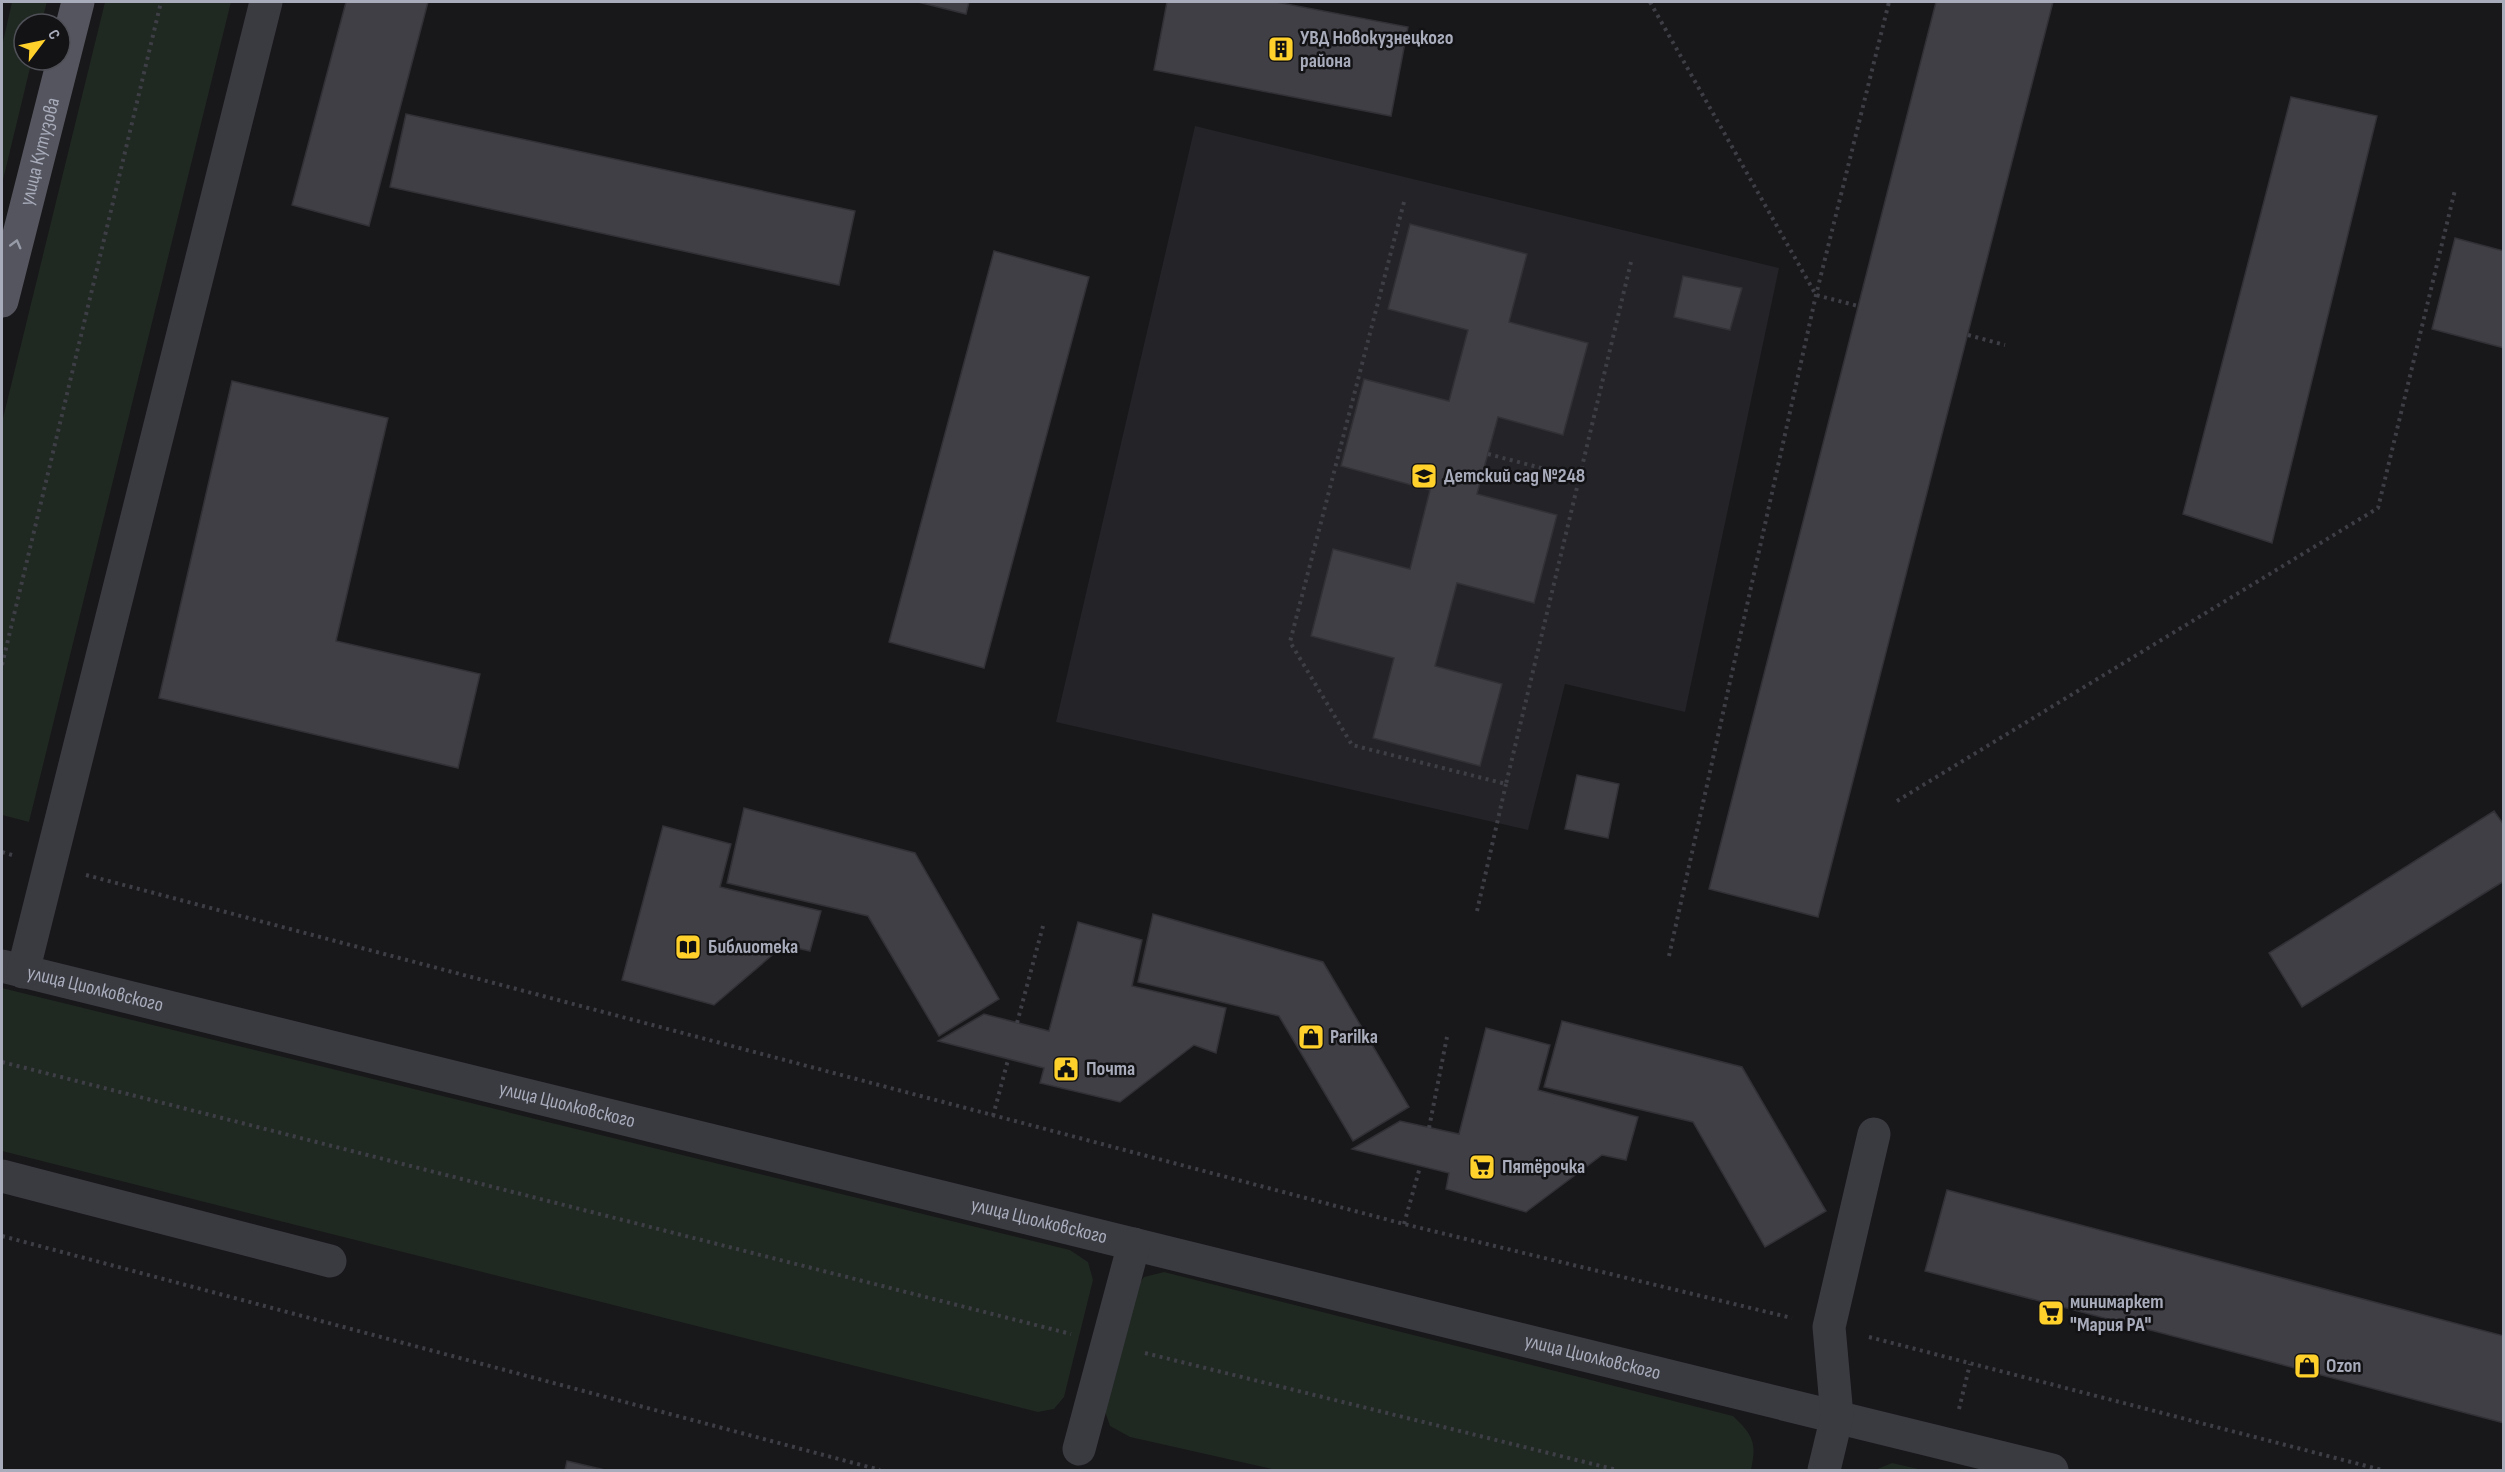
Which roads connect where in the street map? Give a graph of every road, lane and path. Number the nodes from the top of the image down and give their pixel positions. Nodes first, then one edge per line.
1 (78, 2) edge
2 (161, 2) edge
3 (266, 2) edge
4 (1650, 2) edge
5 (1889, 2) edge
6 (2455, 190) dead end
7 (1404, 202) dead end
8 (1630, 262) dead end
9 (1815, 295) junction
10 (2, 301) edge
11 (1858, 306) dead end
12 (1968, 335) dead end
13 (2006, 345) dead end
14 (1488, 454) dead end
15 (1579, 478) junction
16 (2, 665) edge
17 (1506, 784) junction
18 (1897, 801) dead end
19 (2, 852) edge
20 (50, 866) junction
21 (1477, 911) dead end
22 (1043, 926) dead end
23 (1669, 956) dead end
24 (12, 969) edge
25 (1017, 1023) dead end
26 (1447, 1037) dead end
27 (1008, 1060) dead end
28 (2, 1062) edge
29 (993, 1116) junction
30 (1429, 1128) dead end
31 (1874, 1134) dead end
32 (1420, 1167) dead end
33 (2, 1176) edge
34 (1404, 1224) junction
35 (2, 1236) edge
36 (1134, 1244) junction
37 (330, 1261) dead end
38 (1829, 1327) junction
39 (1108, 1344) junction
40 (1837, 1416) junction
41 (1079, 1449) dead end
42 (880, 1470) edge
43 (1617, 1470) edge
44 (1824, 1470) edge
45 (2052, 1470) edge
46 (2382, 1470) edge

10 -> 1 main road, улица Кутузова
2 - 16 path
3 - 20 street
4 - 9 path
5 - 9 path
6 - 18 path
7 - 17 path
8 - 15 path
9 - 11 path
9 - 23 path
12 - 13 path
14 - 15 path
15 - 17 path
17 - 21 path
19 - 20 path
20 - 24 street
20 - 29 path
22 - 25 path
24 - 36 street, улица Циолковского
26 - 30 path
27 - 29 path
28 - 39 path
29 - 34 path
31 - 38 street
32 - 34 path
33 - 37 street
34 - 38 path
35 - 42 path
36 - 39 street, улица Циолковского
36 - 40 street, улица Циолковского
38 - 40 street
38 - 46 path
39 - 41 street, улица Циолковского
39 - 43 path
40 - 44 street
40 - 45 street, улица Циолковского

